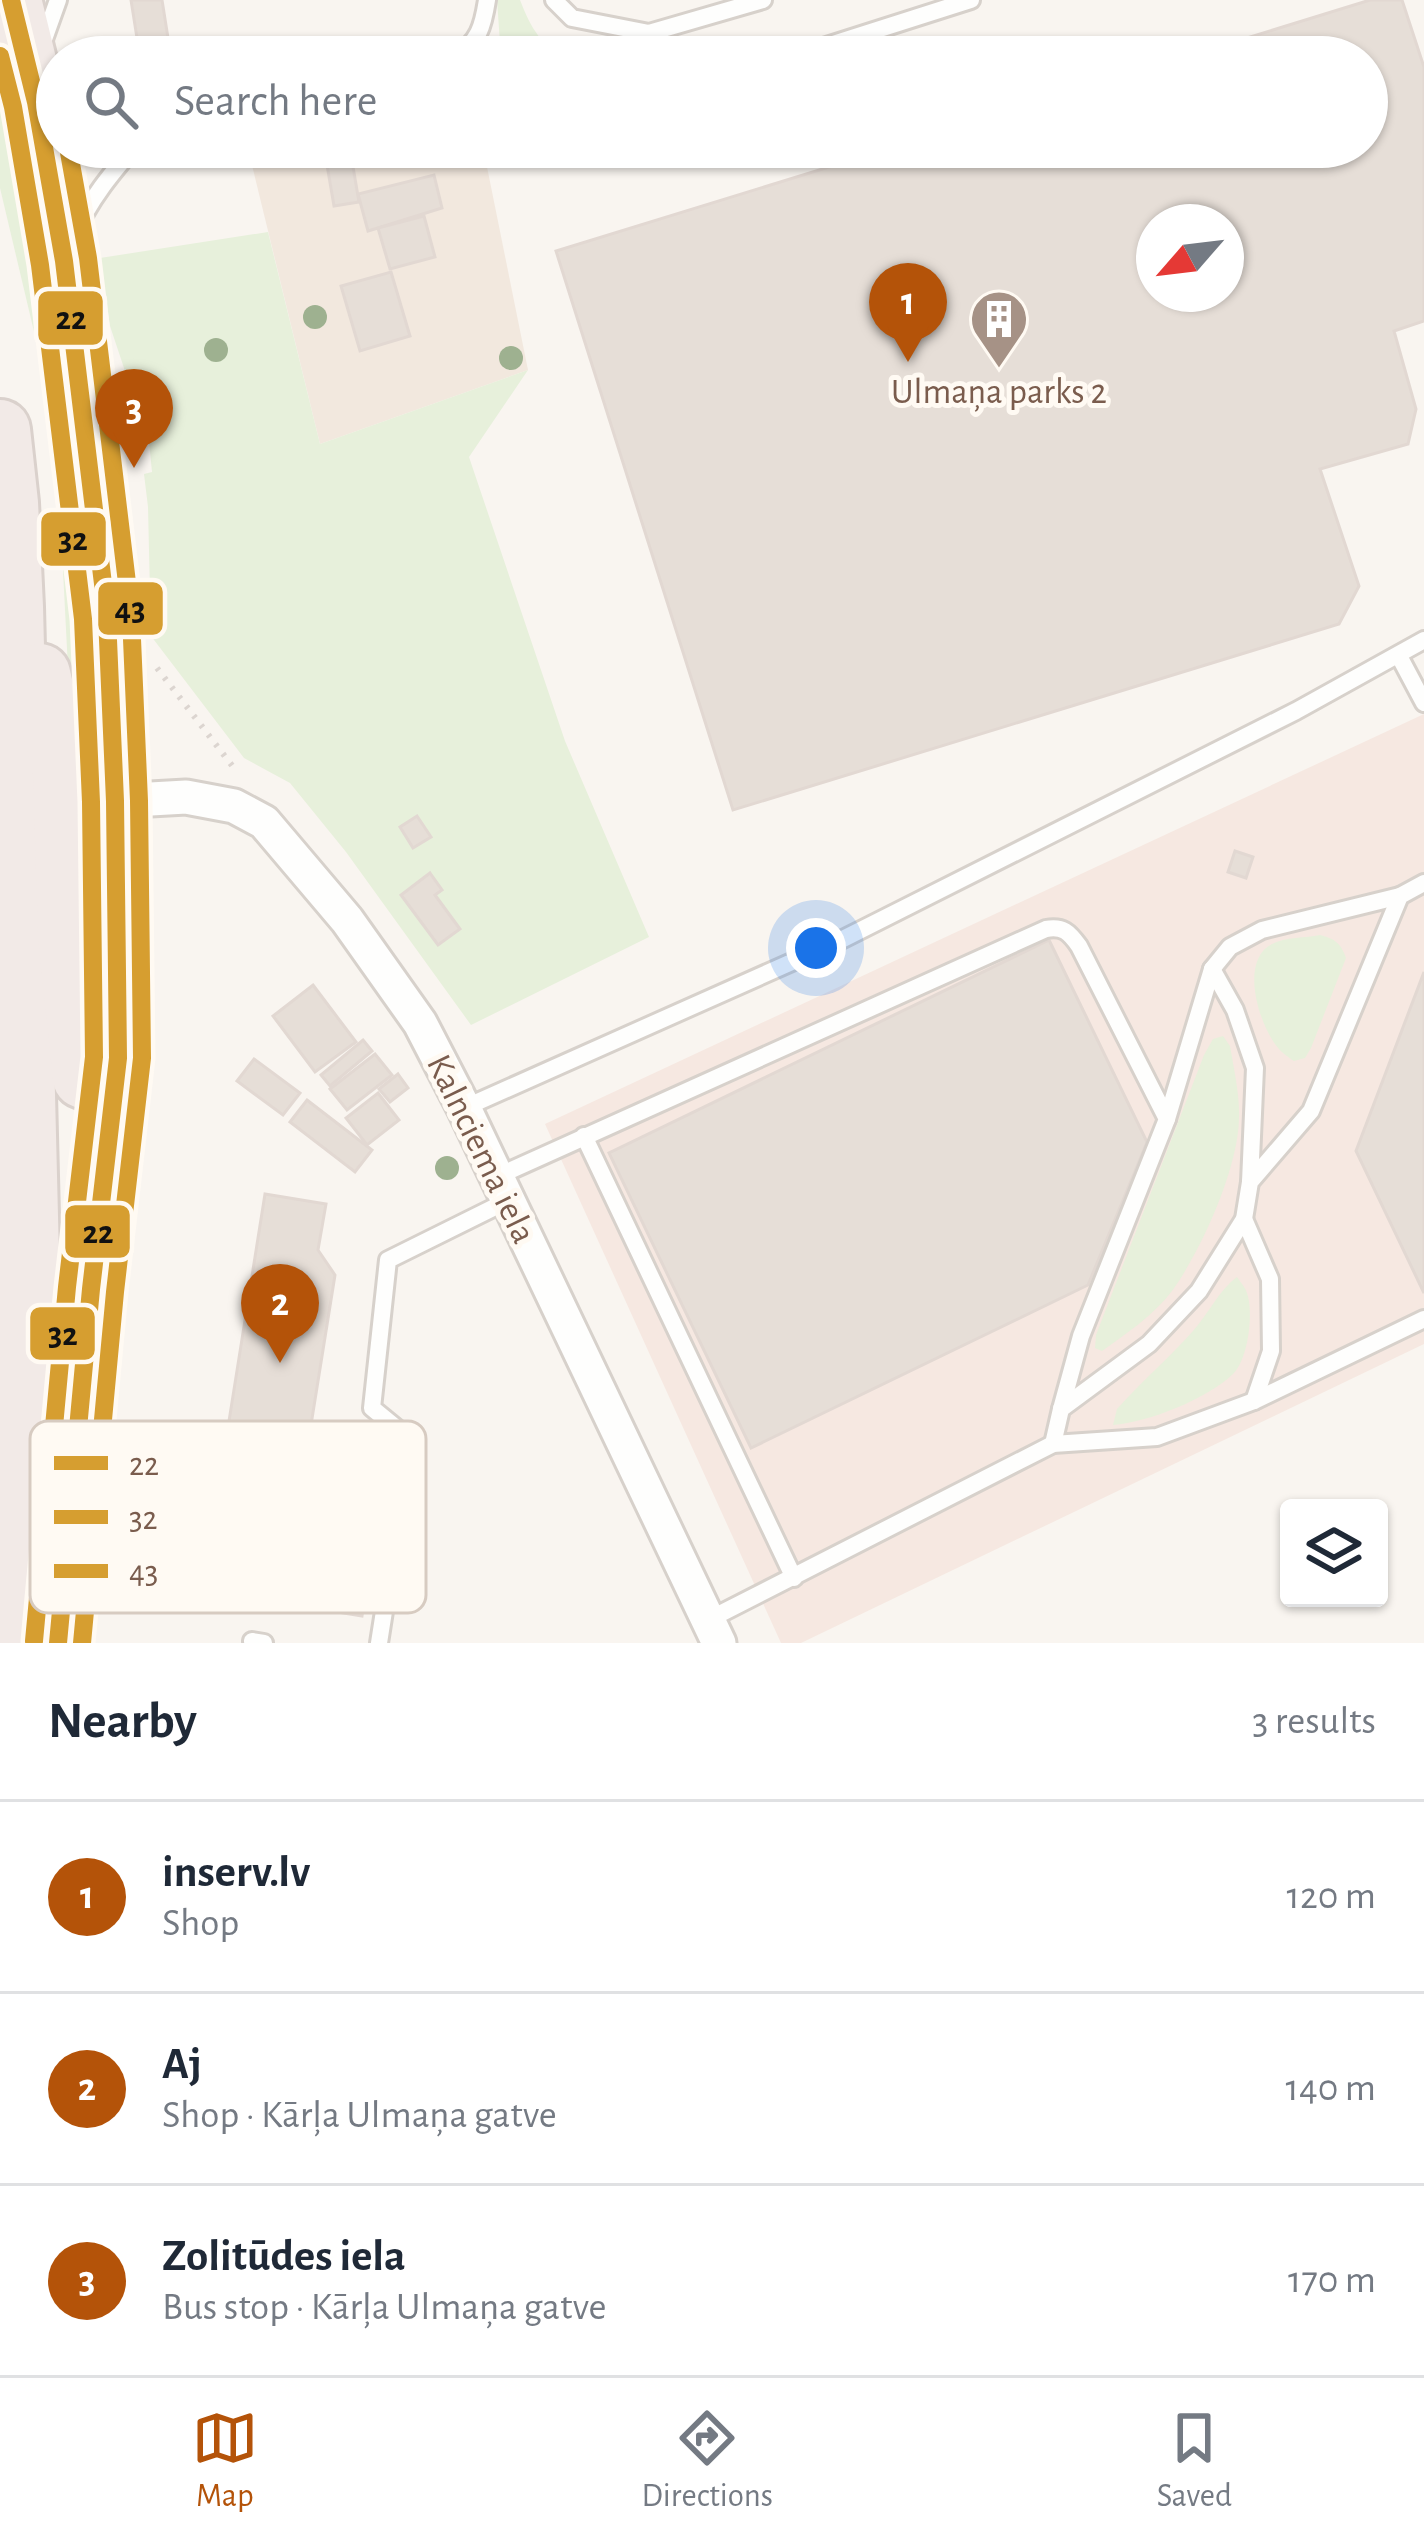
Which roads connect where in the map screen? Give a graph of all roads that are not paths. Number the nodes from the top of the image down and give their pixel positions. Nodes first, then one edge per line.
1 (10, 0) edge
2 (58, 0) edge
3 (487, 0) edge
4 (554, 0) edge
5 (763, 0) edge
6 (971, 0) edge
7 (44, 36) edge
8 (478, 36) edge
9 (857, 36) edge
10 (36, 102) edge
11 (48, 168) edge
12 (116, 168) edge
13 (64, 261) junction
14 (0, 430) edge
15 (13, 607) junction
16 (1424, 640) edge
17 (1399, 656) junction
18 (1424, 703) edge
19 (115, 801) junction
20 (1424, 883) edge
21 (1400, 896) junction
22 (1212, 969) junction
23 (464, 1108) junction
24 (1167, 1119) junction
25 (584, 1136) junction
26 (1250, 1182) junction
27 (501, 1189) junction
28 (1244, 1219) junction
29 (91, 1288) junction
30 (1424, 1319) edge
31 (1254, 1401) junction
32 (1061, 1409) junction
33 (79, 1421) edge
34 (387, 1421) edge
35 (1054, 1444) junction
36 (794, 1578) junction
37 (61, 1613) edge
38 (384, 1613) edge
39 (714, 1631) edge
40 (0, 1636) edge
41 (58, 1643) edge
42 (379, 1643) edge

1 - 10 highway
2 - 7 lane
3 - 8 lane
4 - 5 lane
6 - 9 lane
11 - 13 highway
12 - 13 lane
13 - 19 highway
14 - 15 highway
15 - 29 highway
15 - 40 highway
16 - 17 lane
17 - 18 lane
17 - 23 lane
19 - 23 street, Kalnciema iela
19 - 29 highway
20 - 21 lane
21 - 22 lane
21 - 26 lane
22 - 24 lane
22 - 26 lane
23 - 27 street, Kalnciema iela
24 - 25 lane
24 - 32 lane
25 - 27 lane
25 - 36 lane
26 - 28 lane
27 - 34 lane
27 - 39 street, Kalnciema iela
28 - 31 lane
28 - 32 lane
29 - 33 highway
30 - 31 lane
31 - 35 lane
32 - 35 lane
35 - 36 lane
36 - 39 lane
37 - 41 highway
38 - 42 lane

